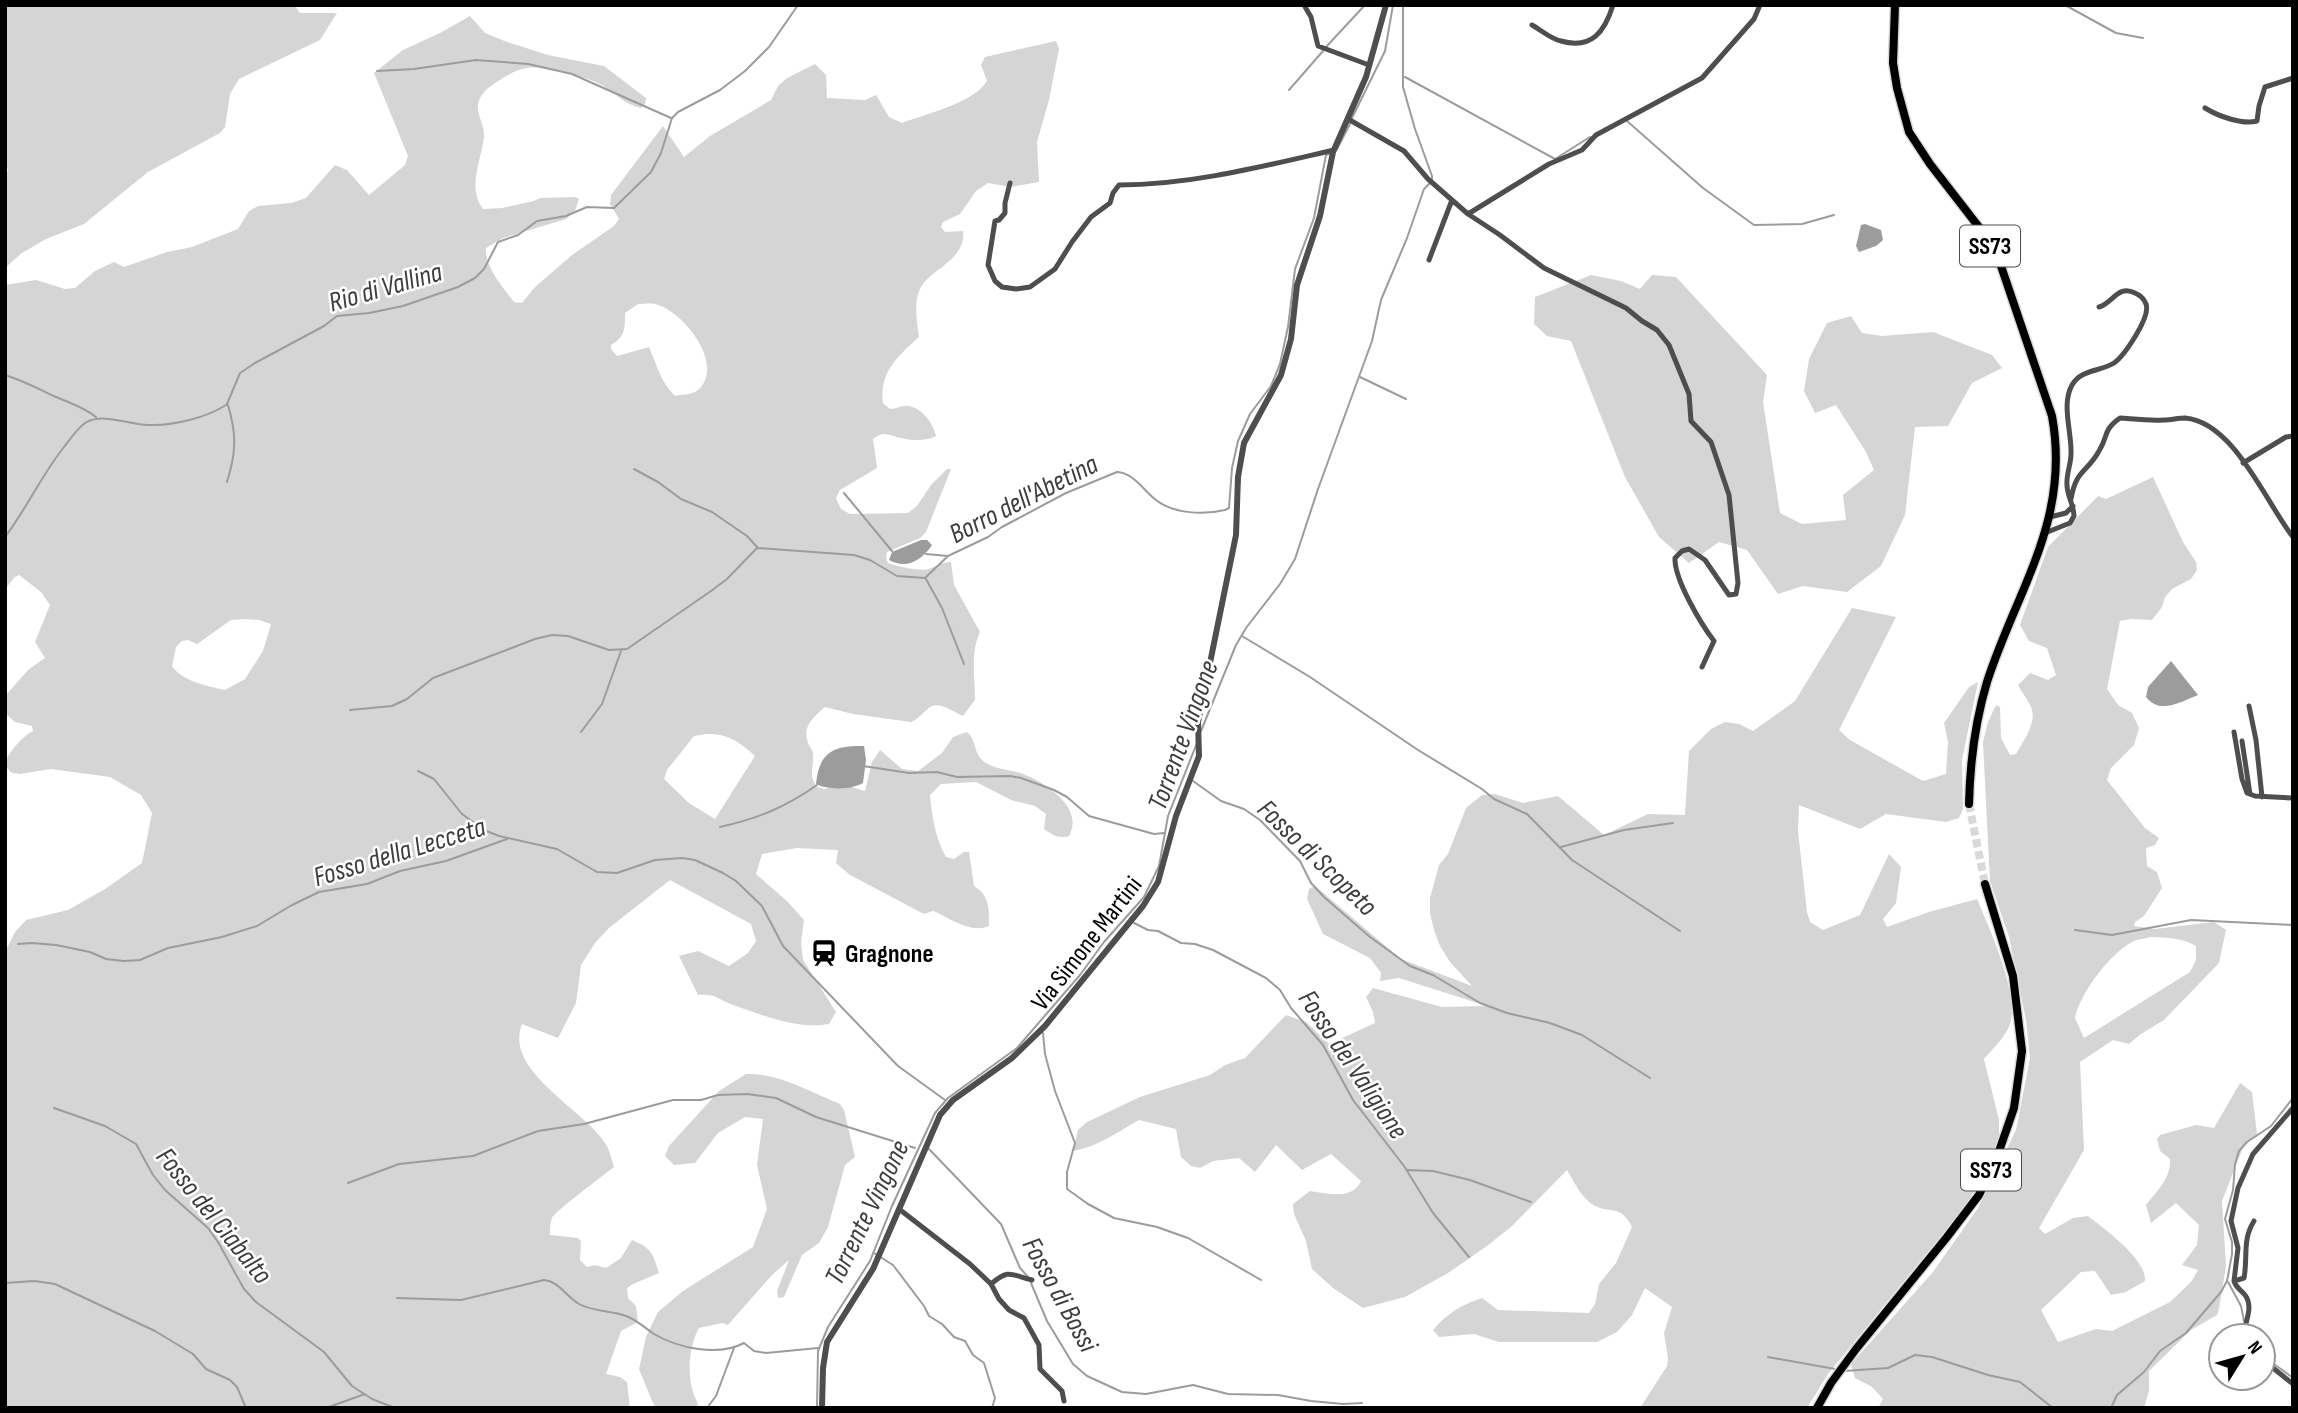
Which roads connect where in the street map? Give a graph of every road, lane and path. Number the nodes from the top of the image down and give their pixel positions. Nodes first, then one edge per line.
1 (1304, 5) edge
2 (1386, 5) edge
3 (1614, 5) edge
4 (1760, 5) edge
5 (1895, 5) edge
6 (1532, 25) dead end
7 (1369, 65) junction
8 (2293, 78) edge
9 (2205, 108) dead end
10 (1348, 119) junction
11 (1334, 150) junction
12 (1010, 183) dead end
13 (1452, 200) junction
14 (1468, 214) junction
15 (1429, 260) dead end
16 (2099, 307) dead end
17 (2293, 436) edge
18 (2243, 463) junction
19 (2053, 502) junction
20 (2072, 502) junction
21 (2061, 514) junction
22 (2050, 517) junction
23 (2059, 526) junction
24 (2045, 533) junction
25 (2293, 537) edge
26 (1702, 667) dead end
27 (2249, 706) dead end
28 (2234, 732) dead end
29 (2242, 741) dead end
30 (2249, 794) junction
31 (2262, 797) junction
32 (2293, 798) edge
33 (1969, 804) tunnel mouth
34 (1985, 884) tunnel mouth
35 (2293, 1108) edge
36 (899, 1209) junction
37 (2254, 1221) dead end
38 (1030, 1280) dead end
39 (2234, 1281) junction
40 (991, 1284) junction
41 (2246, 1322) edge
42 (2277, 1371) edge
43 (2293, 1384) edge
44 (1063, 1401) dead end
45 (822, 1408) edge
46 (1817, 1408) edge

1 - 7 street
2 - 7 street, Via Simone Martini
3 - 6 street
4 - 14 street
5 - 19 main road, SS73
7 - 10 street, Via Simone Martini
8 - 9 street
10 - 11 street, Via Simone Martini
10 - 13 street
11 - 12 street
11 - 36 street, Via Simone Martini
13 - 14 street
13 - 15 street
14 - 26 street
16 - 20 street
17 - 18 street
18 - 20 street
18 - 25 street
19 - 21 street
19 - 22 main road, SS73
20 - 21 street
20 - 23 street
21 - 22 street
22 - 23 street
22 - 24 main road, SS73
23 - 24 street
24 - 33 main road, SS73
27 - 31 street
28 - 30 street
29 - 30 street
30 - 31 street
31 - 32 street
34 - 46 main road, SS73
35 - 39 street
36 - 40 street
36 - 45 street
37 - 39 street
38 - 40 street
39 - 41 street
40 - 44 street
42 - 43 street

